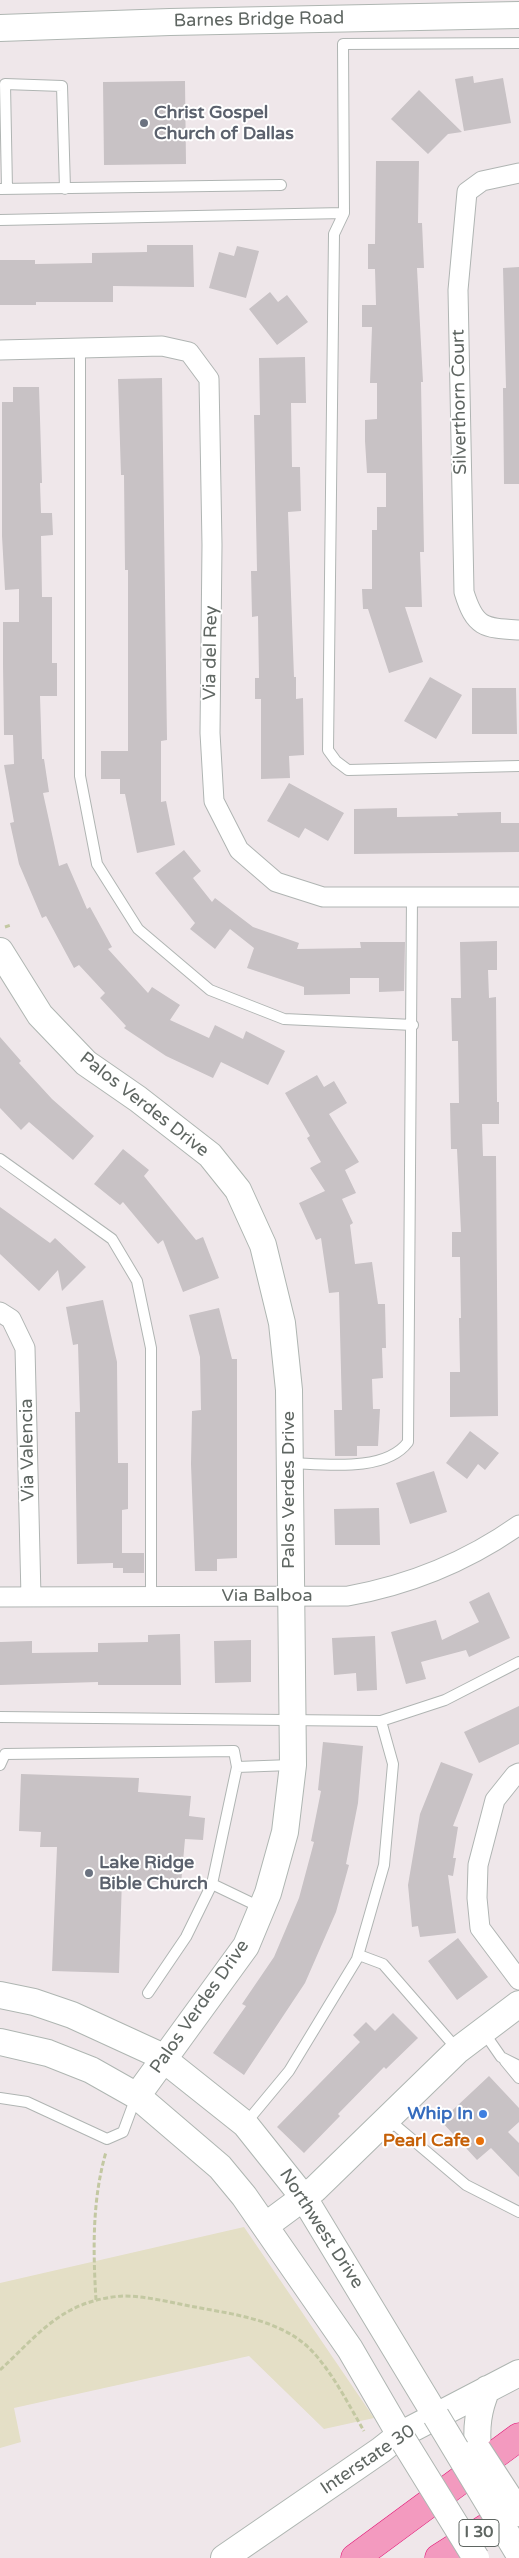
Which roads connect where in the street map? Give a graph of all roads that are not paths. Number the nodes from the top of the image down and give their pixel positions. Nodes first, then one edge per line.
1 (467, 8) edge
2 (519, 15) edge
3 (0, 28) edge
4 (519, 43) edge
5 (519, 173) edge
6 (281, 185) dead end
7 (3, 189) edge
8 (65, 189) junction
9 (344, 213) junction
10 (0, 220) edge
11 (80, 348) junction
12 (0, 350) edge
13 (519, 630) edge
14 (519, 766) edge
15 (412, 897) junction
16 (519, 897) edge
17 (2, 939) edge
18 (412, 1025) junction
19 (0, 1159) edge
20 (0, 1312) edge
21 (289, 1464) junction
22 (519, 1525) edge
23 (290, 1596) junction
24 (0, 1597) edge
25 (31, 1597) junction
26 (151, 1597) junction
27 (519, 1662) edge
28 (0, 1717) edge
29 (292, 1719) junction
30 (381, 1721) junction
31 (0, 1765) edge
32 (292, 1765) junction
33 (237, 1767) junction
34 (519, 1773) edge
35 (212, 1884) junction
36 (263, 1908) junction
37 (359, 1955) junction
38 (519, 1980) edge
39 (148, 1993) dead end
40 (0, 1996) edge
41 (519, 2004) edge
42 (482, 2030) junction
43 (0, 2042) edge
44 (458, 2050) junction
45 (501, 2057) junction
46 (164, 2060) junction
47 (519, 2066) edge
48 (519, 2078) edge
49 (137, 2096) junction
50 (0, 2098) edge
51 (388, 2119) junction
52 (245, 2124) junction
53 (304, 2198) junction
54 (519, 2212) edge
55 (265, 2226) junction
56 (519, 2373) edge
57 (487, 2389) junction
58 (436, 2416) junction
59 (400, 2435) junction
60 (519, 2438) edge
61 (519, 2507) edge
62 (519, 2513) edge
63 (519, 2554) edge
64 (224, 2558) edge
65 (355, 2558) edge
66 (439, 2558) edge
67 (476, 2558) edge

1 - 2 main road, Barnes Bridge Road
1 - 3 main road, Barnes Bridge Road
4 - 9 lane
5 - 13 street, Silverthorn Court
6 - 8 lane
7 - 8 lane
7 - 8 lane
9 - 10 lane
9 - 14 lane
11 - 12 street, Via del Rey
11 - 15 street, Via del Rey
11 - 18 lane
15 - 16 street, Via del Rey
15 - 18 lane
17 - 21 main road, Palos Verdes Drive
18 - 21 lane
19 - 26 lane
20 - 25 street, Via Valencia
21 - 23 main road, Palos Verdes Drive
22 - 23 street, Via Balboa
23 - 26 street, Via Balboa
23 - 29 main road, Palos Verdes Drive
24 - 25 street, Via Balboa
25 - 26 street, Via Balboa
27 - 30 lane
28 - 29 lane
29 - 30 lane
29 - 32 main road, Palos Verdes Drive
30 - 37 lane
31 - 33 lane
32 - 33 lane
32 - 36 main road, Palos Verdes Drive
33 - 35 lane
34 - 38 street
35 - 36 lane
35 - 39 lane
36 - 46 main road, Palos Verdes Drive
37 - 44 lane
37 - 52 lane
40 - 46 main road, Northwest Drive
41 - 42 main road
42 - 44 main road
42 - 45 lane
43 - 49 main road
44 - 51 main road
45 - 47 lane
45 - 48 lane
46 - 49 main road, Palos Verdes Drive
46 - 52 main road, Northwest Drive
49 - 50 lane
49 - 55 main road
51 - 53 main road
51 - 54 lane
52 - 53 main road, Northwest Drive
53 - 55 main road
53 - 58 main road, Northwest Drive
55 - 59 main road
56 - 57 main road, Interstate 30
57 - 58 main road, Interstate 30
57 - 62 main road, bridge
58 - 59 main road, Interstate 30
58 - 63 main road, Northwest Drive, bridge
59 - 64 main road, Interstate 30
59 - 67 main road, bridge
60 - 65 highway
61 - 66 highway, I 30

